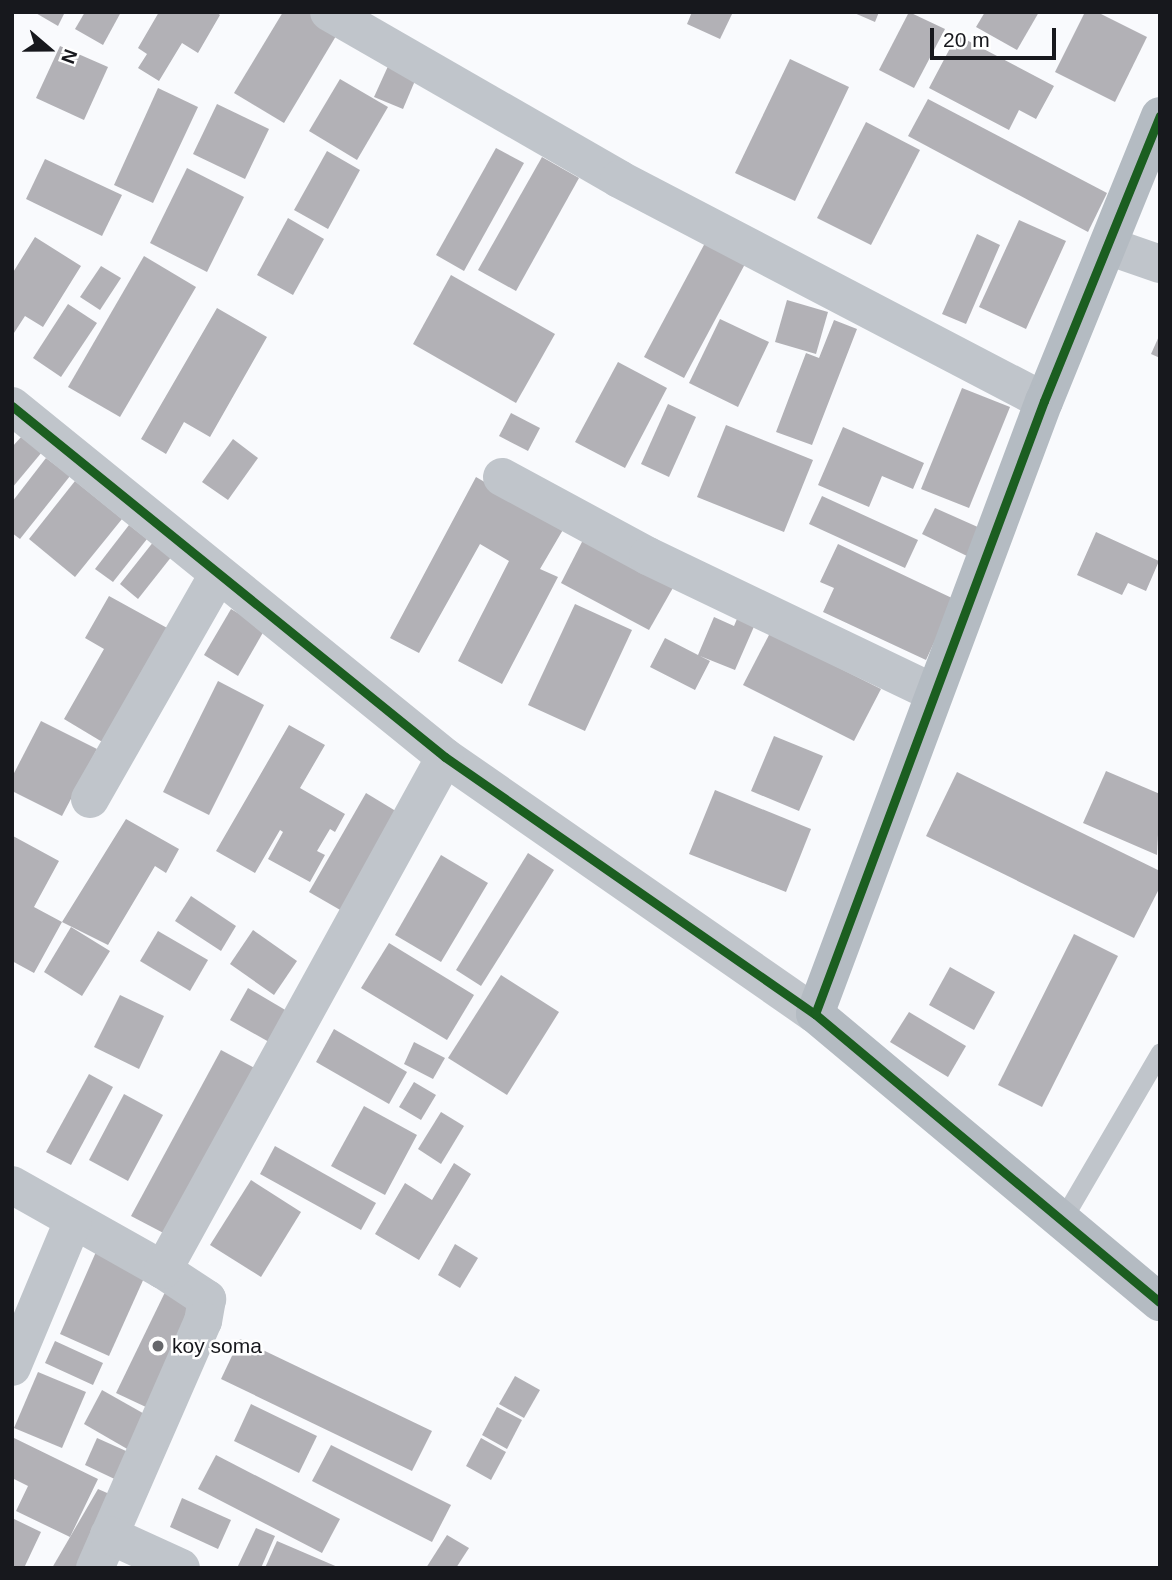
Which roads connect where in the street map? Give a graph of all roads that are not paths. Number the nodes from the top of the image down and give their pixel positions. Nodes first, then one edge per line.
1 (329, 12) edge
2 (1160, 116) edge
3 (1108, 246) junction
4 (1160, 264) edge
5 (1044, 401) junction
6 (12, 406) edge
7 (502, 477) dead end
8 (218, 575) junction
9 (934, 693) junction
10 (445, 757) junction
11 (90, 799) dead end
12 (815, 1014) junction
13 (1160, 1052) edge
14 (12, 1185) edge
15 (1062, 1220) junction
16 (73, 1221) junction
17 (163, 1270) junction
18 (1160, 1302) edge
19 (12, 1367) edge
20 (102, 1551) edge
21 (181, 1568) edge

1 - 5 street
2 - 3 street
3 - 4 street
3 - 5 street
5 - 9 street
6 - 8 street
7 - 9 street
8 - 10 street
8 - 11 street
9 - 12 street
10 - 12 street
10 - 17 street
12 - 15 street
13 - 15 lane
14 - 16 street
15 - 18 street
16 - 17 street
16 - 19 street
17 - 20 street
20 - 21 street

